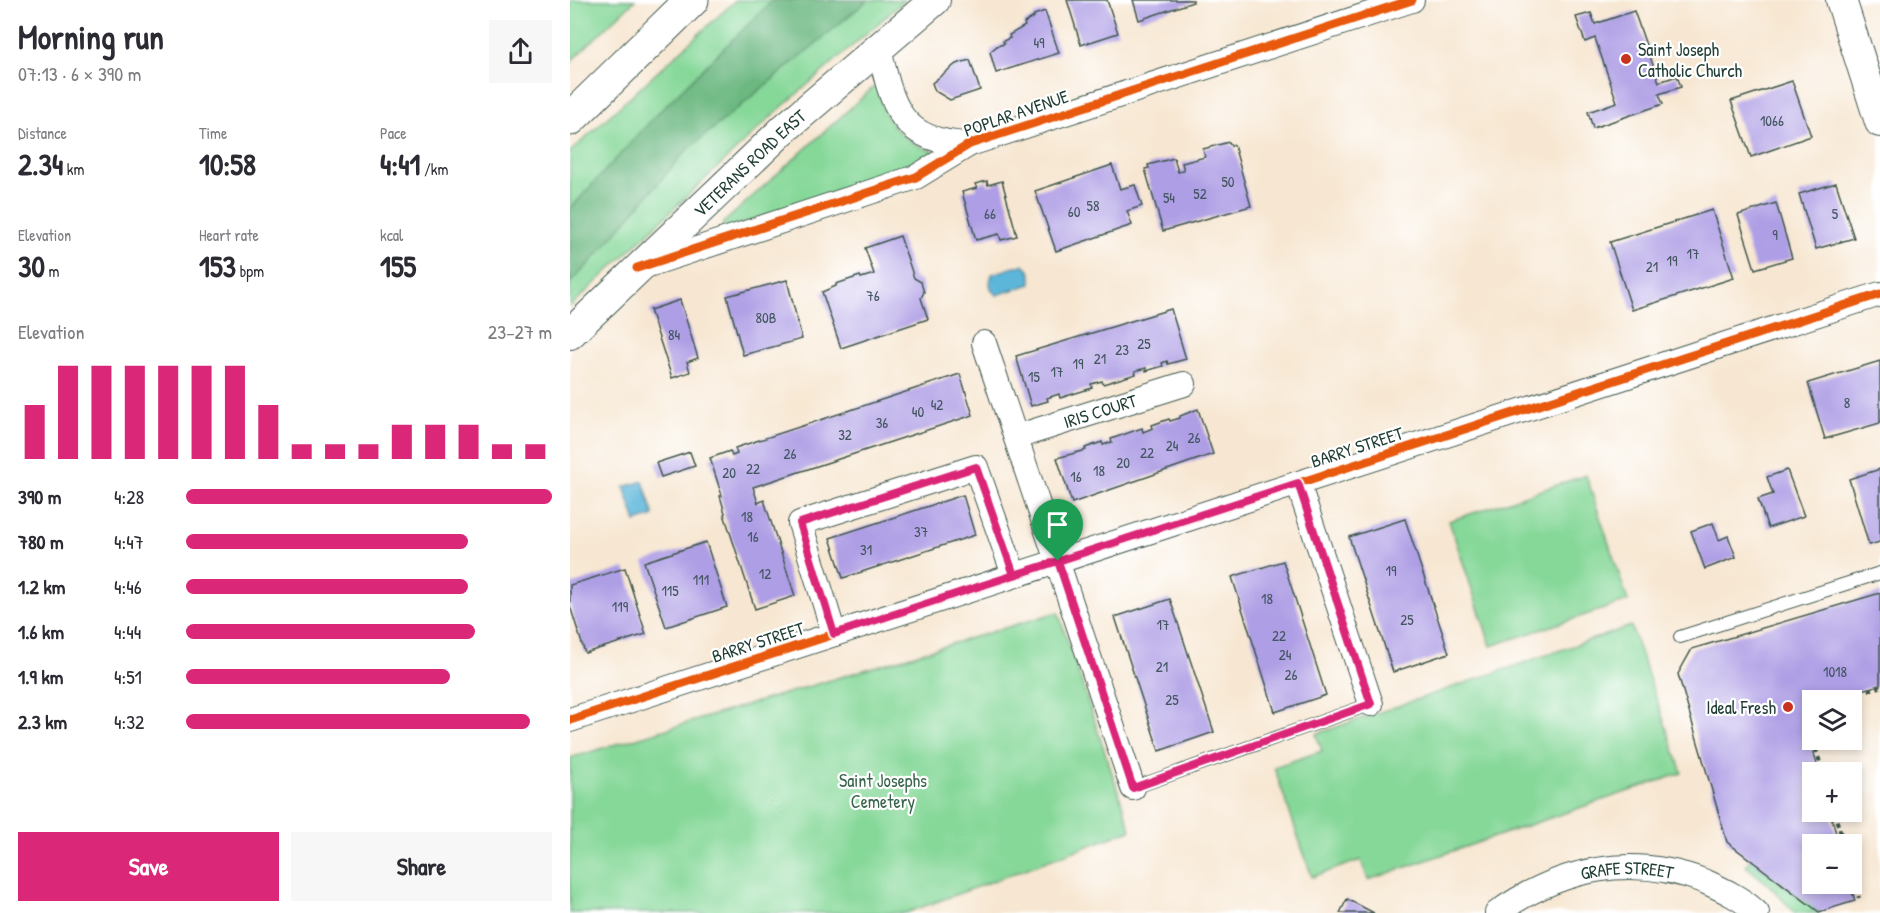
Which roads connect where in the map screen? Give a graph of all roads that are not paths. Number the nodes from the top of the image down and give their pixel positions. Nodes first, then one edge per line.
1 (675, 0) edge
2 (692, 0) edge
3 (935, 0) edge
4 (1412, 0) edge
5 (1841, 0) edge
6 (879, 47) junction
7 (570, 96) edge
8 (570, 119) edge
9 (1880, 122) edge
10 (970, 144) junction
11 (637, 268) junction
12 (1880, 294) edge
13 (570, 334) edge
14 (984, 343) dead end
15 (1184, 384) dead end
16 (1016, 437) junction
17 (1298, 483) junction
18 (1058, 561) junction
19 (1880, 573) edge
20 (1014, 575) junction
21 (834, 634) junction
22 (1680, 637) dead end
23 (1371, 704) joint
24 (570, 720) edge
25 (1133, 788) joint
26 (1497, 913) edge
27 (1757, 913) edge

1 - 7 highway
2 - 8 highway
3 - 6 street, VETERANS ROAD EAST
4 - 10 street, POPLAR AVENUE
5 - 9 street
6 - 10 street, POPLAR AVENUE
6 - 11 street, VETERANS ROAD EAST
10 - 11 street, POPLAR AVENUE
11 - 13 street, VETERANS ROAD EAST
12 - 17 street, BARRY STREET
14 - 16 street
15 - 16 street, IRIS COURT
16 - 18 street
17 - 18 street, BARRY STREET
17 - 23 street
18 - 20 street, BARRY STREET
18 - 25 street
19 - 22 lane
20 - 21 street, BARRY STREET
20 - 21 street
21 - 24 street, BARRY STREET
23 - 25 lane
26 - 27 street, GRAFE STREET

